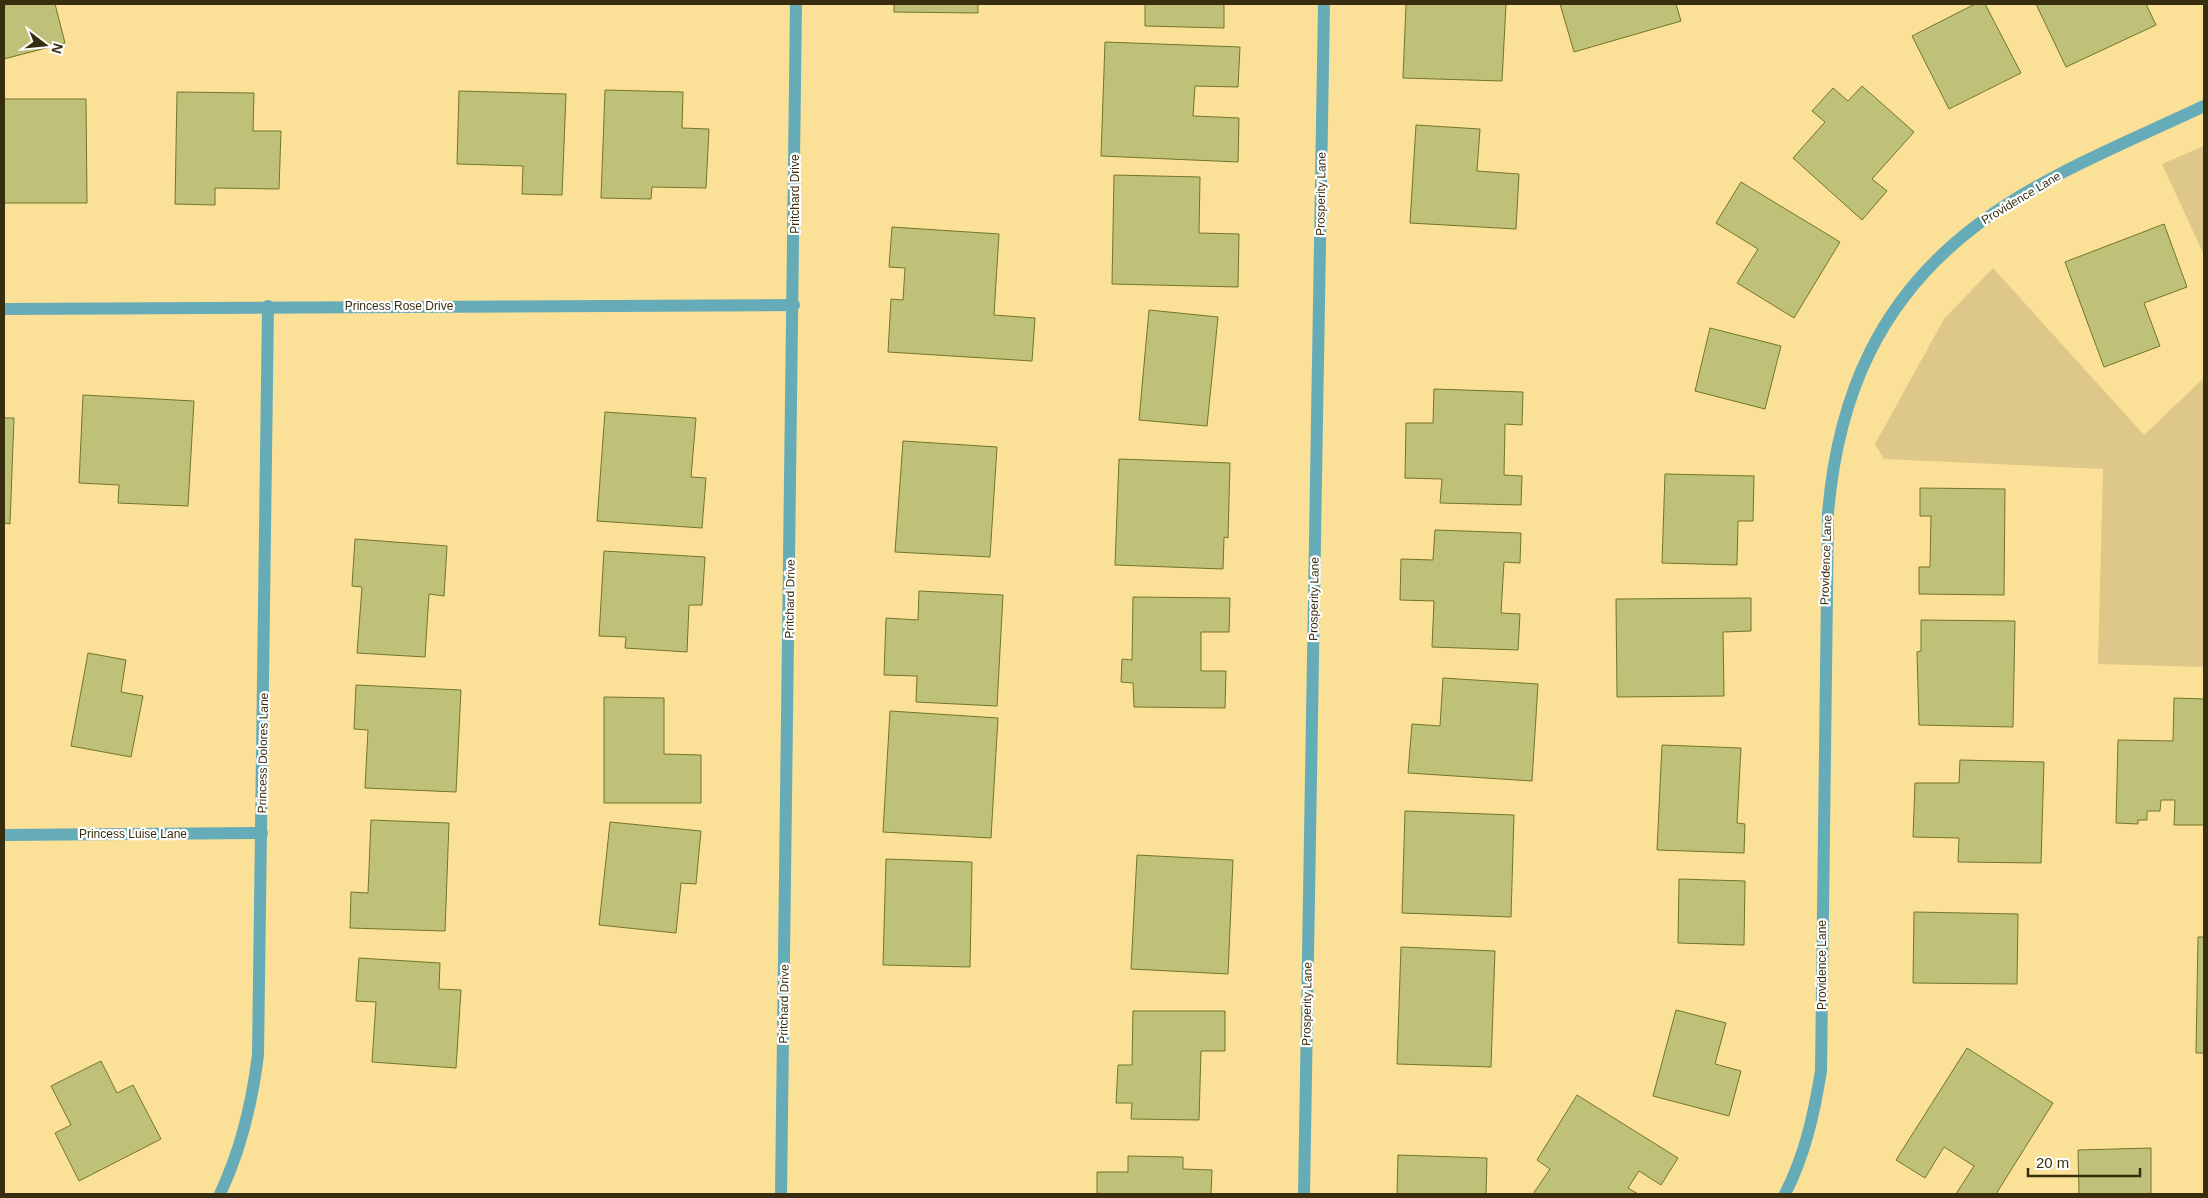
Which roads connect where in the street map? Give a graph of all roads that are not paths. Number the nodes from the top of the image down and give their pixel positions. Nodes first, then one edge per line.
1 (796, 4) edge
2 (1324, 4) edge
3 (2204, 106) edge
4 (794, 305) junction
5 (268, 306) junction
6 (4, 309) edge
7 (262, 833) junction
8 (4, 835) edge
9 (220, 1194) edge
10 (781, 1194) edge
11 (1304, 1194) edge
12 (1785, 1194) edge

1 - 4 street, Pritchard Drive
2 - 11 street, Prosperity Lane
3 - 12 street, Providence Lane
4 - 5 street, Princess Rose Drive
4 - 10 street, Pritchard Drive
5 - 6 street, Princess Rose Drive
5 - 7 street, Princess Dolores Lane
7 - 8 street, Princess Luise Lane
7 - 9 street, Princess Dolores Lane

